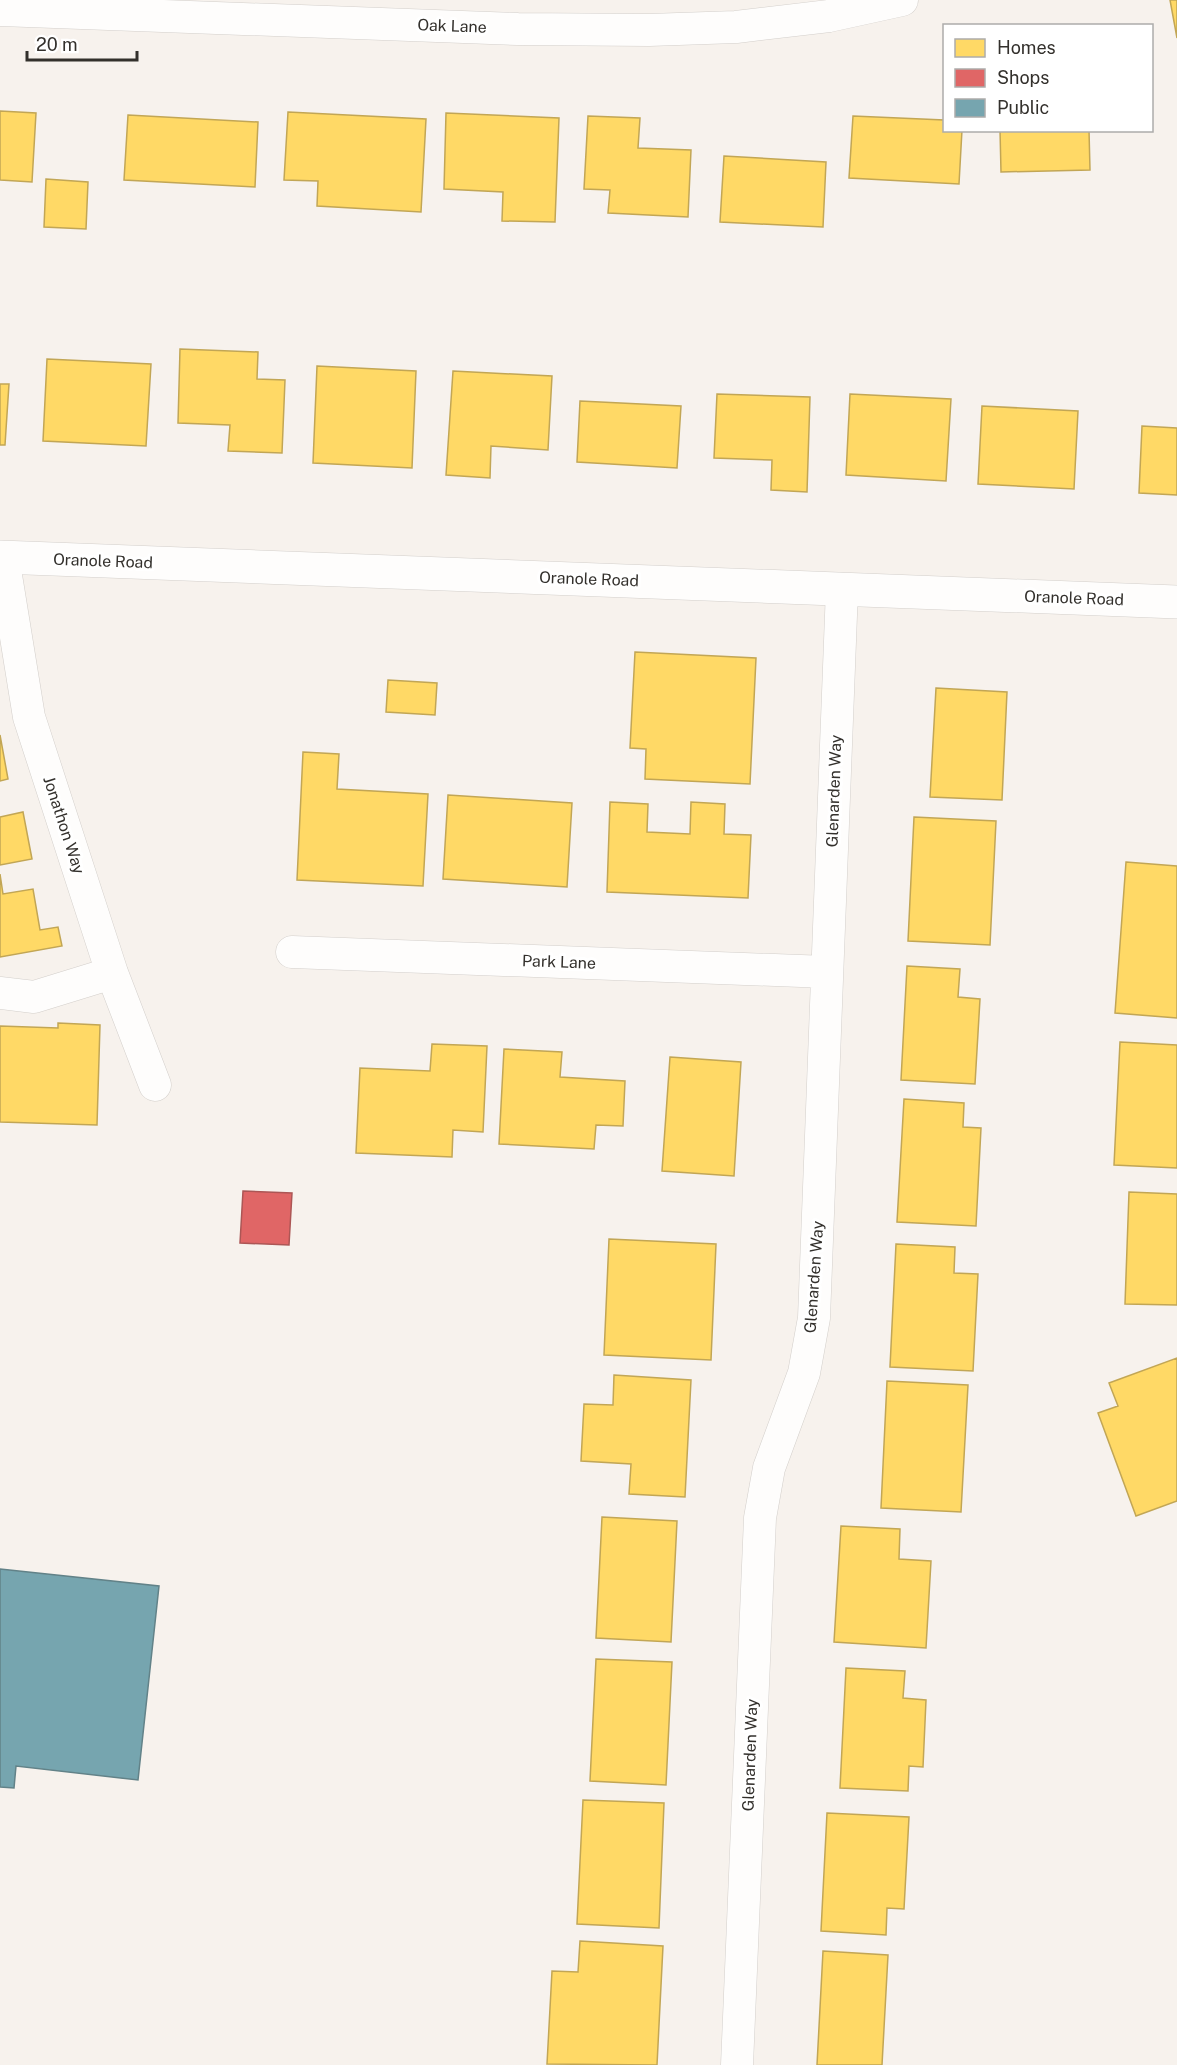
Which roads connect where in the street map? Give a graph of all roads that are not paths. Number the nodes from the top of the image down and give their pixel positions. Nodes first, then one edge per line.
1 (902, 0) edge
2 (0, 10) edge
3 (1, 557) edge
4 (842, 588) junction
5 (1177, 602) edge
6 (292, 952) dead end
7 (827, 972) junction
8 (112, 973) junction
9 (0, 993) edge
10 (155, 1085) dead end
11 (736, 2065) edge

1 - 2 street, Oak Lane
3 - 4 street, Oranole Road
3 - 8 street, Jonathon Way
4 - 5 street, Oranole Road
4 - 7 street, Glenarden Way
6 - 7 street, Park Lane
7 - 11 street, Glenarden Way
8 - 9 street
8 - 10 street, Jonathon Way

